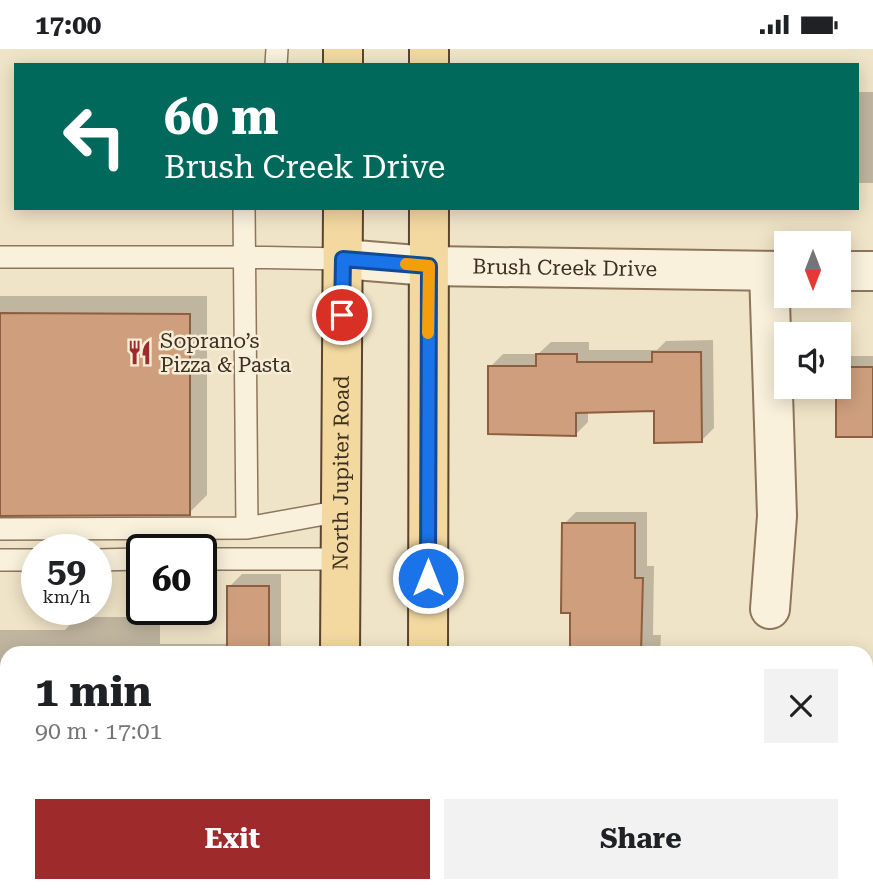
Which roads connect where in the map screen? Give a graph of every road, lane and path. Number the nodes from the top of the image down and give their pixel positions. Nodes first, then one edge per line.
1 (244, 210) edge
2 (343, 210) edge
3 (429, 210) edge
4 (0, 257) edge
5 (246, 257) junction
6 (343, 259) junction
7 (429, 266) junction
8 (774, 271) edge
9 (851, 271) edge
10 (873, 271) edge
11 (778, 308) edge
12 (341, 511) junction
13 (0, 529) edge
14 (247, 529) junction
15 (217, 559) edge
16 (340, 559) junction
17 (0, 560) edge
18 (21, 560) edge
19 (770, 609) dead end
20 (340, 646) edge
21 (428, 646) edge

1 - 5 lane
2 - 6 main road, North Jupiter Road
3 - 7 main road
4 - 5 lane
5 - 6 lane
5 - 14 lane
6 - 7 street, Brush Creek Drive
6 - 12 main road, North Jupiter Road
7 - 8 street, Brush Creek Drive
7 - 21 main road
9 - 10 street
11 - 19 street
12 - 14 lane
12 - 16 main road, North Jupiter Road
13 - 14 lane
15 - 16 lane
16 - 20 main road, North Jupiter Road
17 - 18 lane

